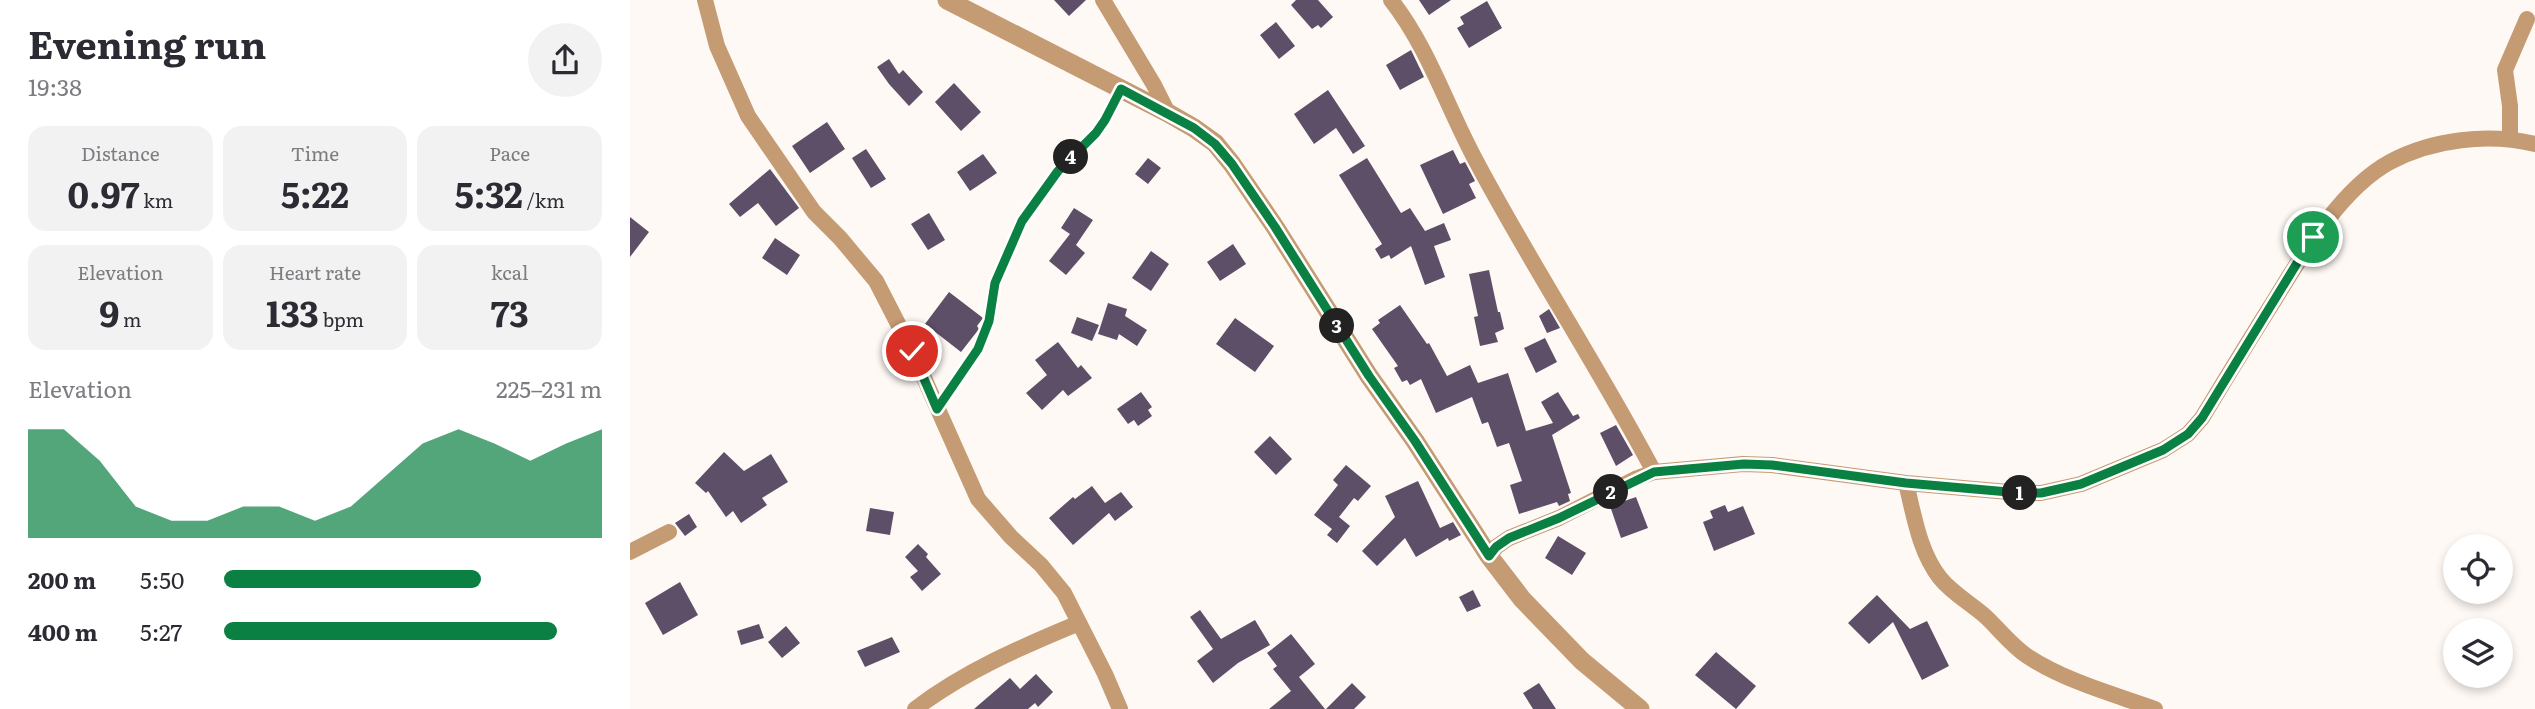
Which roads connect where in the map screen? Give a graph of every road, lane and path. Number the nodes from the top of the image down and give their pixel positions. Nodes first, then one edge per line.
1 (705, 0) edge
2 (947, 0) edge
3 (1103, 0) edge
4 (1391, 0) edge
5 (2527, 19) dead end
6 (1121, 89) junction
7 (1168, 113) junction
8 (2510, 138) junction
9 (2535, 144) edge
10 (937, 409) junction
11 (1654, 472) junction
12 (1906, 483) junction
13 (668, 532) dead end
14 (630, 552) edge
15 (1489, 556) junction
16 (1079, 624) junction
17 (915, 709) edge
18 (1120, 709) edge
19 (1640, 709) edge
20 (2155, 709) edge

1 - 10 street
2 - 6 street
3 - 7 street
4 - 11 street
5 - 8 street
6 - 7 street
6 - 10 lane
7 - 15 street
8 - 9 street
8 - 12 street
10 - 16 street
11 - 12 street
11 - 15 street
12 - 20 street
13 - 14 street
15 - 19 street
16 - 17 street
16 - 18 street

